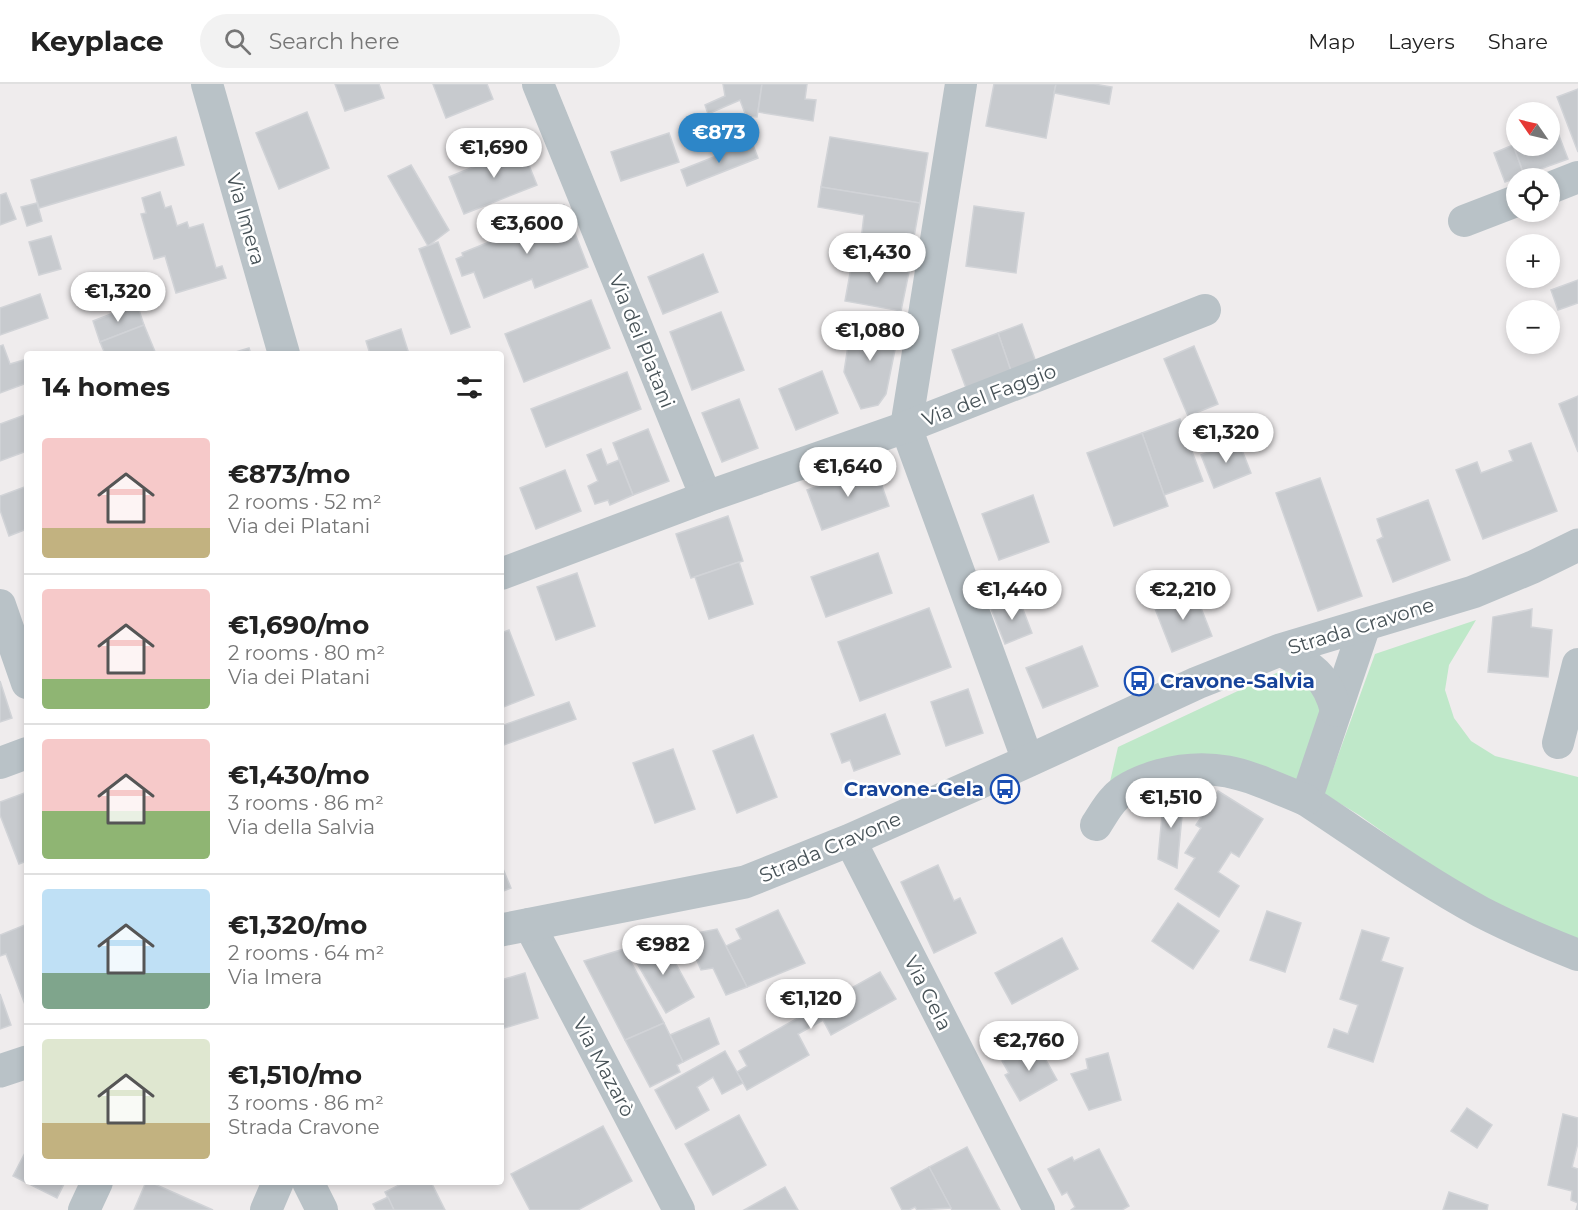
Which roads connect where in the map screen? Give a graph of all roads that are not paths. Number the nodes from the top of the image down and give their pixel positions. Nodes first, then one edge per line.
1 (207, 84) edge
2 (538, 84) edge
3 (961, 84) edge
4 (1578, 177) edge
5 (1560, 184) edge
6 (1506, 205) edge
7 (1464, 221) dead end
8 (1204, 310) dead end
9 (283, 351) edge
10 (906, 427) junction
11 (706, 497) junction
12 (1578, 545) edge
13 (504, 573) edge
14 (0, 605) edge
15 (1365, 625) junction
16 (1280, 650) junction
17 (1578, 663) edge
18 (24, 674) edge
19 (1336, 711) junction
20 (1558, 743) dead end
21 (24, 754) edge
22 (1028, 761) junction
23 (0, 763) edge
24 (1306, 800) junction
25 (1096, 825) dead end
26 (850, 840) junction
27 (515, 927) edge
28 (1578, 955) edge
29 (24, 1063) edge
30 (0, 1071) edge
31 (96, 1185) edge
32 (277, 1185) edge
33 (310, 1185) edge
34 (84, 1210) edge
35 (266, 1210) edge
36 (322, 1210) edge
37 (679, 1210) edge
38 (1039, 1210) edge

1 - 9 street, Via Imera
2 - 11 street, Via dei Platani
3 - 10 street
4 - 5 street
6 - 7 street
8 - 10 street, Via del Faggio
10 - 11 street, Via del Faggio
10 - 22 street
11 - 13 street, Via del Faggio
12 - 15 street, Strada Cravone
14 - 18 street
15 - 16 street, Strada Cravone
15 - 19 street
16 - 19 street
16 - 22 street, Strada Cravone
17 - 20 street
19 - 24 street
21 - 23 street
22 - 26 street, Strada Cravone
24 - 25 street
24 - 28 street
26 - 27 street, Strada Cravone
26 - 38 street, Via Gela
27 - 37 street, Via Mazarò
29 - 30 street
31 - 34 street
32 - 35 street
33 - 36 street

